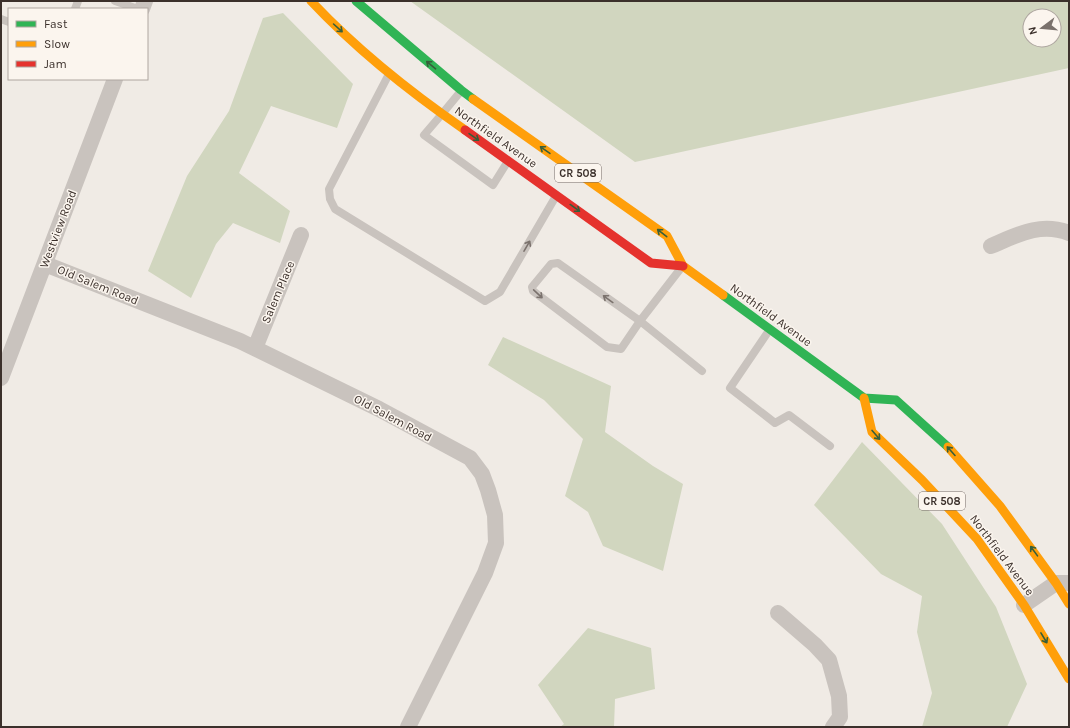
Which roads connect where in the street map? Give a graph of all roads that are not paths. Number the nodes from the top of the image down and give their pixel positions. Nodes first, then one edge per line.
1 (115, 1) edge
2 (310, 1) edge
3 (356, 1) edge
4 (135, 8) edge
5 (389, 73) junction
6 (115, 80) edge
7 (461, 90) junction
8 (442, 114) junction
9 (508, 161) junction
10 (557, 195) junction
11 (1069, 233) edge
12 (302, 235) dead end
13 (991, 246) dead end
14 (45, 264) junction
15 (683, 266) junction
16 (640, 321) junction
17 (770, 328) junction
18 (254, 348) junction
19 (702, 371) dead end
20 (1, 378) edge
21 (864, 398) junction
22 (830, 446) dead end
23 (1063, 583) edge
24 (1024, 604) junction
25 (1069, 604) edge
26 (778, 613) dead end
27 (1069, 679) edge
28 (408, 727) edge
29 (833, 727) edge

1 - 4 lane
2 -> 5 main road, Northfield Avenue / CR 508
7 -> 3 main road, Northfield Avenue / CR 508
5 - 8 main road, Northfield Avenue / CR 508
5 -> 10 lane
6 - 14 street, Westview Road
7 - 8 lane
15 -> 7 main road, Northfield Avenue / CR 508
8 -> 9 main road, Northfield Avenue / CR 508
8 - 9 lane
9 - 10 main road, Northfield Avenue / CR 508
10 -> 15 main road, Northfield Avenue / CR 508
11 - 13 street
12 - 18 street, Salem Place
14 - 18 street, Old Salem Road
14 - 20 street, Westview Road
15 - 16 lane
15 - 17 main road, Northfield Avenue / CR 508
16 -> 16 lane
16 - 19 lane
17 - 21 main road, Northfield Avenue / CR 508
17 - 22 lane
18 - 28 street, Old Salem Road
23 -> 21 main road, CR 508
21 -> 24 main road, Northfield Avenue / CR 508
23 - 24 street
23 - 25 main road, CR 508
24 -> 27 main road, Northfield Avenue / CR 508
26 - 29 street

